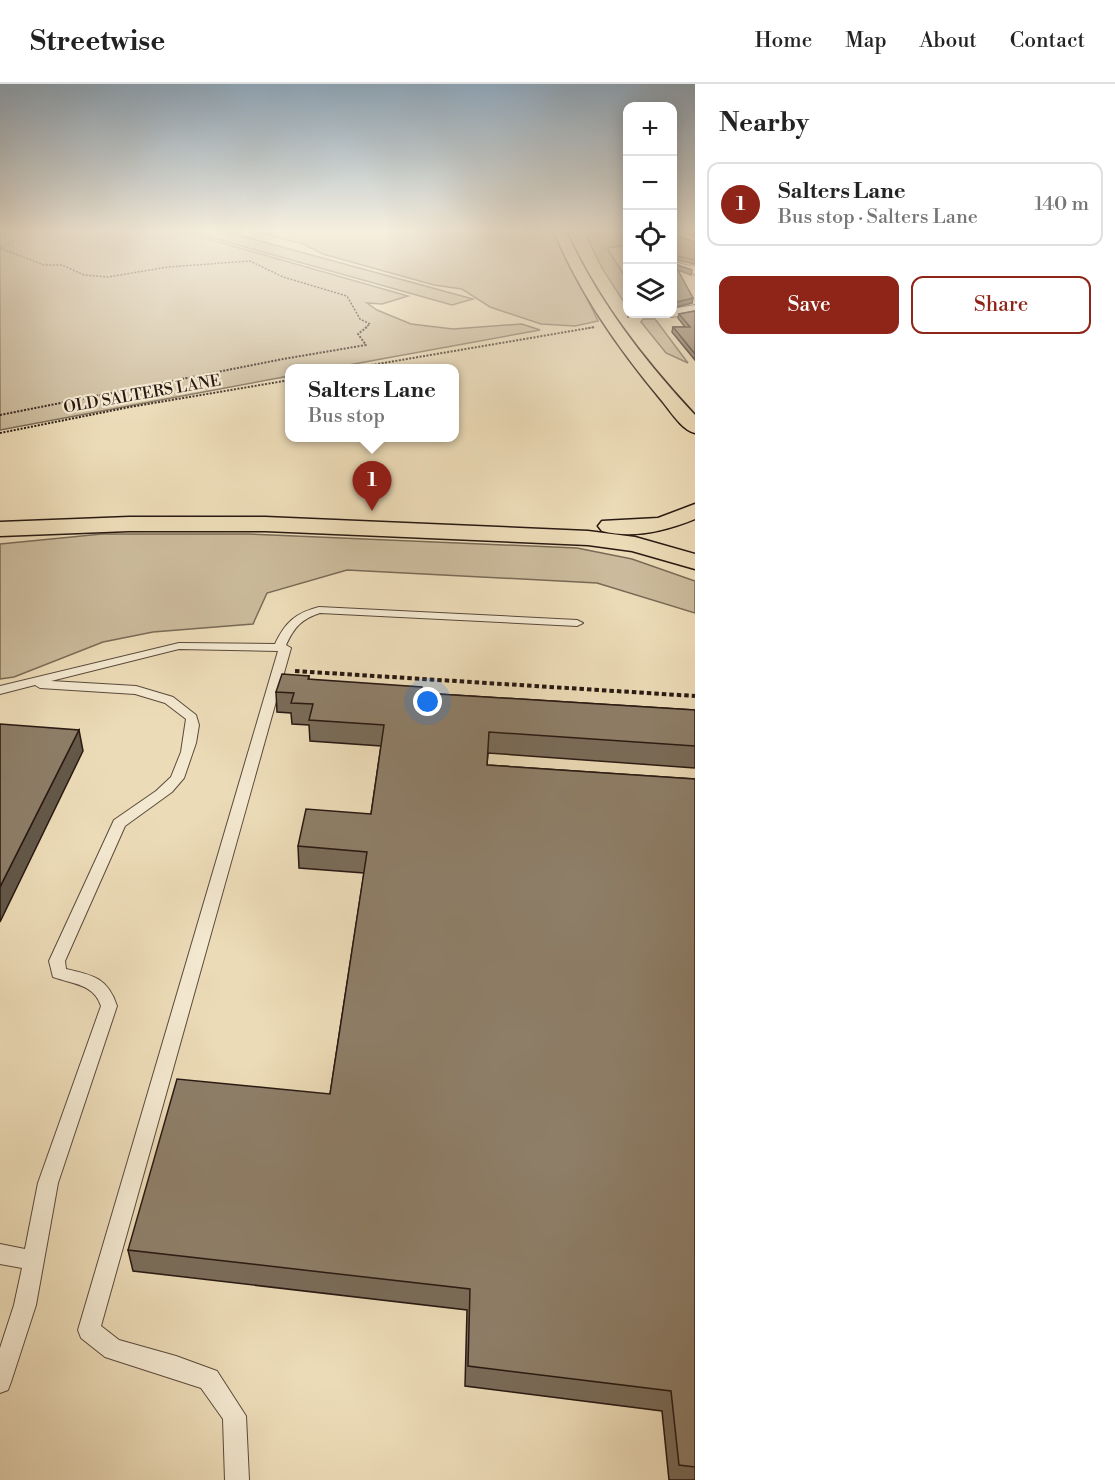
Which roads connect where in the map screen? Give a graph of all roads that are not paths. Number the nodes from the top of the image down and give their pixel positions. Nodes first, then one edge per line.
1 (593, 294) edge
2 (695, 309) edge
3 (677, 312) edge
4 (695, 427) edge
5 (695, 512) edge
6 (0, 516) edge
7 (0, 528) edge
8 (695, 546) edge
9 (695, 562) edge
10 (577, 623) dead end
11 (279, 648) junction
12 (34, 681) junction
13 (0, 690) edge
14 (0, 1254) edge
15 (33, 1260) junction
16 (0, 1382) edge
17 (237, 1480) edge

1 - 4 main road
2 - 3 street
5 - 6 main road
5 - 8 main road
7 - 9 main road
10 - 11 lane
11 - 12 lane
11 - 17 lane
12 - 13 lane
12 - 15 lane
14 - 15 lane
15 - 16 lane

